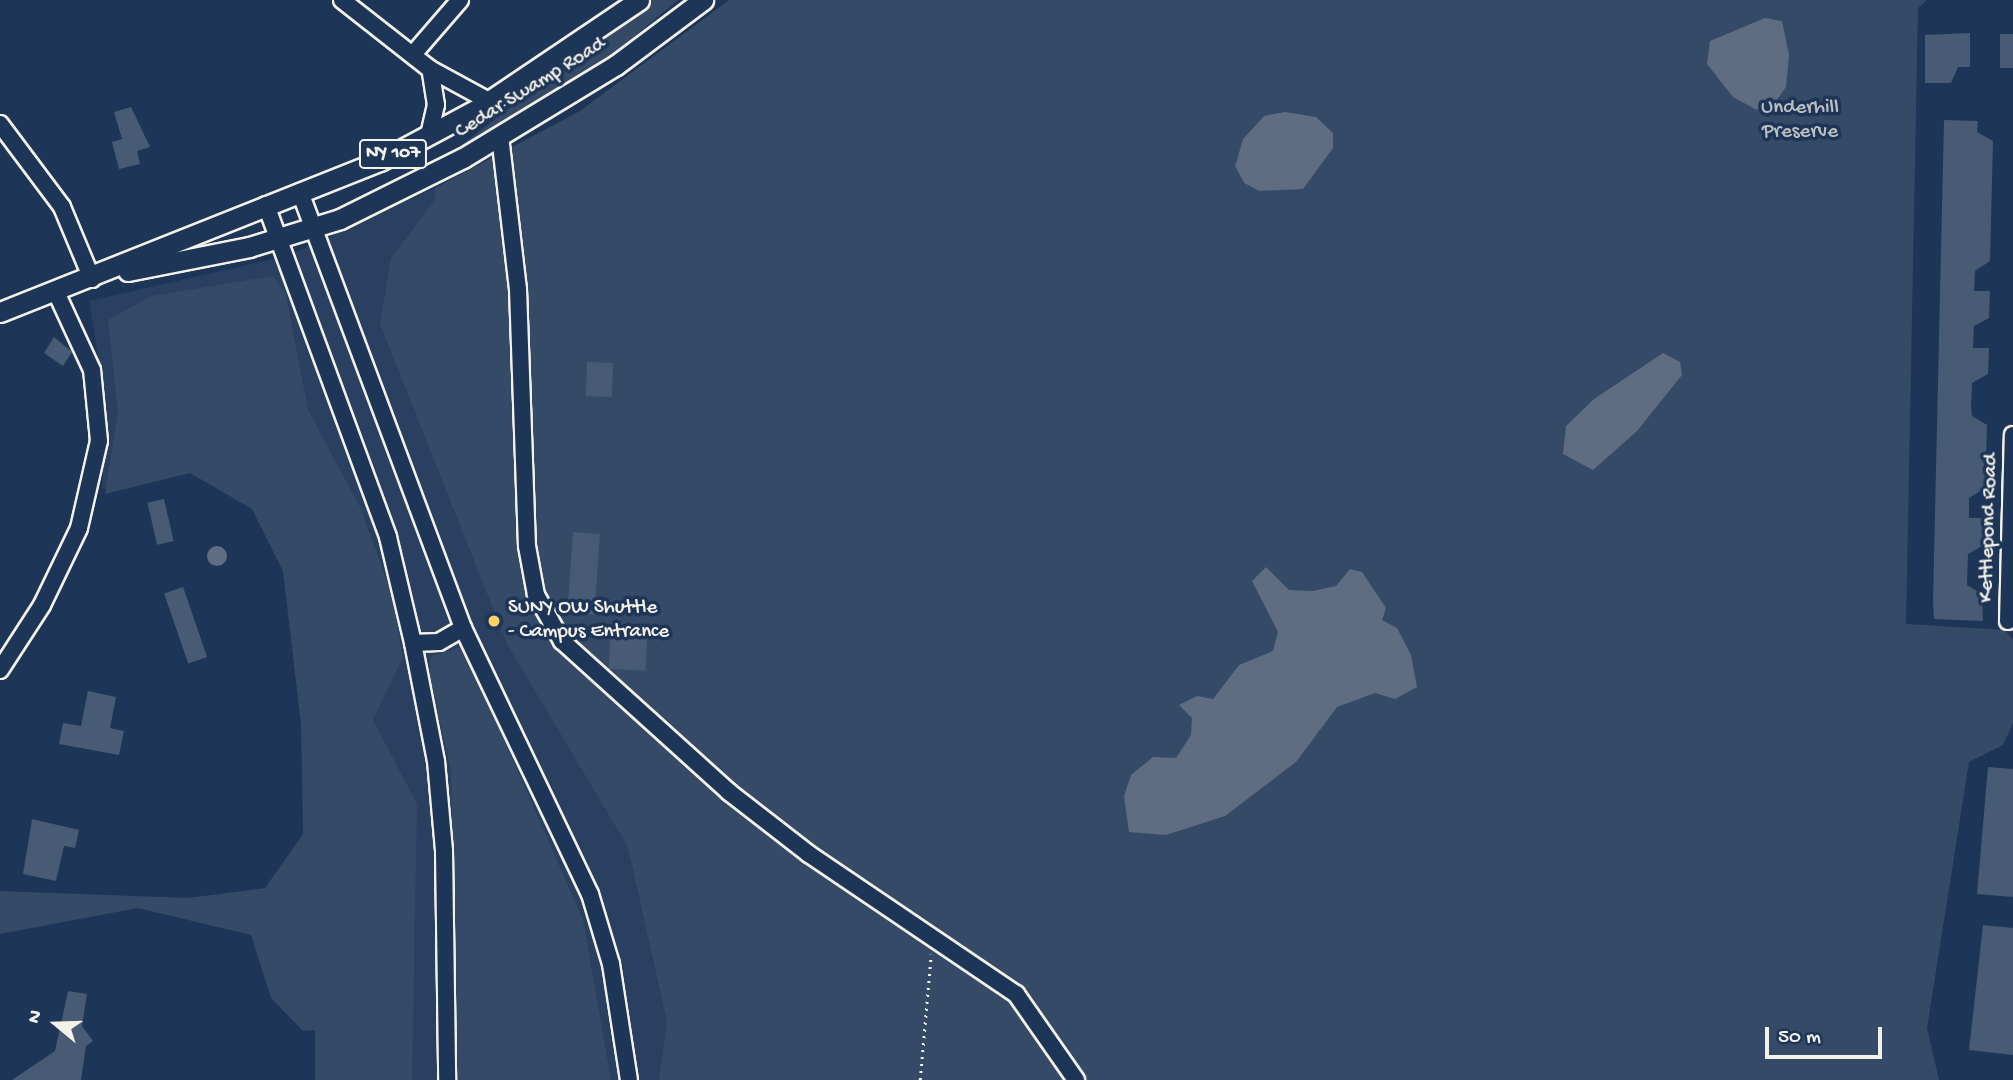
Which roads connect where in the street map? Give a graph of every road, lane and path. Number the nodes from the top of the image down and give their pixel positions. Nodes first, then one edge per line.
1 (342, 0) edge
2 (460, 0) edge
3 (639, 0) edge
4 (703, 0) edge
5 (415, 52) junction
6 (430, 69) junction
7 (489, 102) junction
8 (0, 124) edge
9 (429, 135) junction
10 (500, 135) junction
11 (300, 192) junction
12 (266, 205) junction
13 (313, 227) junction
14 (280, 238) junction
15 (92, 279) junction
16 (56, 292) junction
17 (0, 312) edge
18 (2013, 435) edge
19 (2012, 567) edge
20 (2008, 621) dead end
21 (463, 628) junction
22 (414, 643) junction
23 (0, 670) edge
24 (932, 934) junction
25 (447, 1080) edge
26 (629, 1080) edge
27 (920, 1080) edge
28 (1076, 1080) edge

1 - 5 street
2 - 5 street
3 - 7 main road, Cedar Swamp Road / NY 107
4 - 10 main road, Cedar Swamp Road / NY 107
5 - 6 street
6 - 7 street
6 - 9 street
7 - 9 main road, Cedar Swamp Road / NY 107
8 - 15 street
9 - 11 main road, Cedar Swamp Road / NY 107
10 - 13 main road, Cedar Swamp Road / NY 107
10 - 24 street
11 - 12 main road, Cedar Swamp Road / NY 107
11 - 13 street
12 - 14 street
12 - 15 main road, Cedar Swamp Road / NY 107
13 - 14 main road, Cedar Swamp Road / NY 107
13 - 21 street
14 - 15 main road, Cedar Swamp Road / NY 107
14 - 22 street
15 - 16 main road, Cedar Swamp Road / NY 107
16 - 17 main road, Cedar Swamp Road / NY 107
16 - 23 street
18 - 19 street, Kettlepond Road
19 - 20 street, Kettlepond Road
21 - 22 street
21 - 26 street
22 - 25 street
24 - 27 path
24 - 28 street

